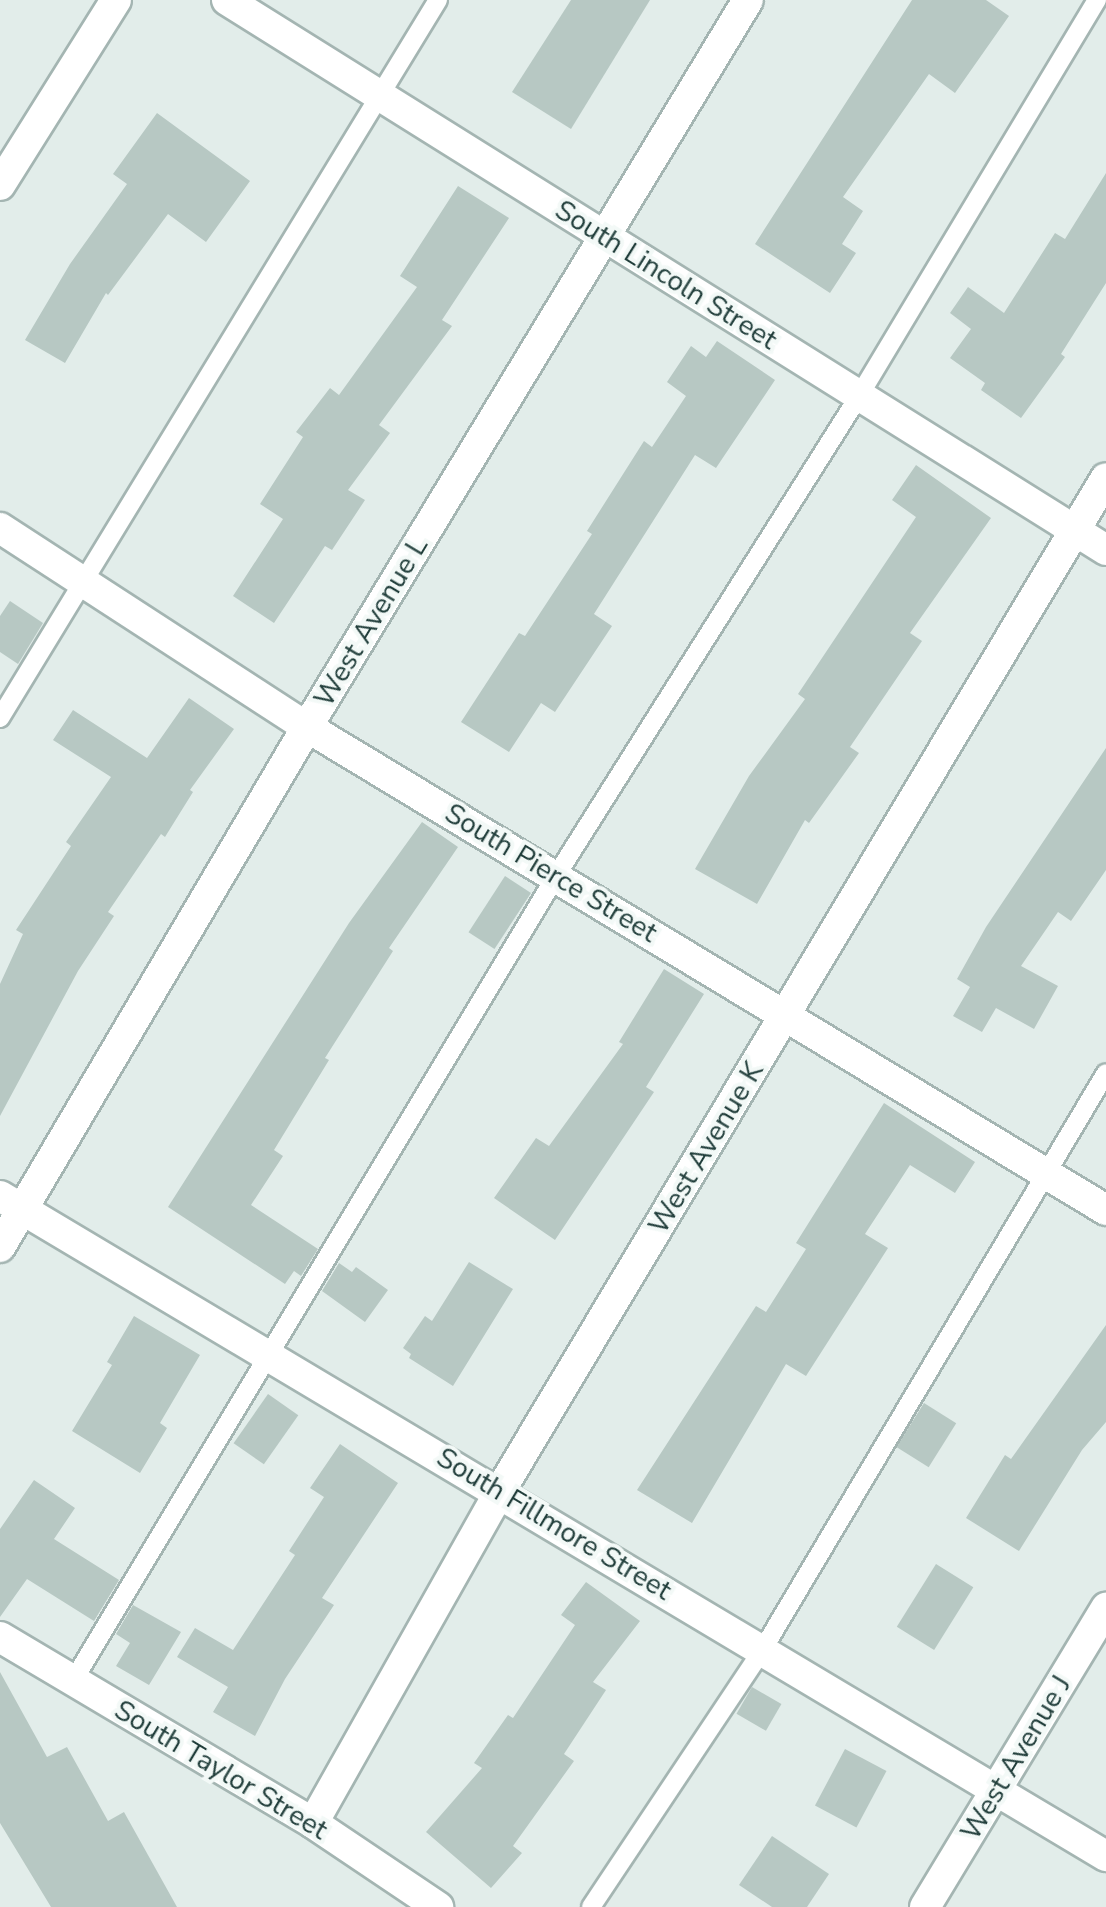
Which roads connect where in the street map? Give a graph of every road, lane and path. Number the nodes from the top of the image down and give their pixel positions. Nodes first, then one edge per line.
1 (116, 0) edge
2 (227, 0) edge
3 (438, 0) edge
4 (748, 0) edge
5 (1096, 0) edge
6 (377, 98) junction
7 (0, 184) edge
8 (604, 236) junction
9 (859, 396) junction
10 (1106, 478) edge
11 (0, 528) edge
12 (1073, 532) junction
13 (1106, 550) edge
14 (82, 585) junction
15 (0, 718) edge
16 (308, 727) junction
17 (556, 876) junction
18 (787, 1014) junction
19 (1106, 1073) edge
20 (1047, 1174) junction
21 (11, 1203) edge
22 (1106, 1210) edge
23 (0, 1247) edge
24 (270, 1356) junction
25 (500, 1491) junction
26 (1106, 1608) edge
27 (0, 1638) edge
28 (763, 1648) junction
29 (73, 1681) junction
30 (999, 1790) junction
31 (313, 1823) junction
32 (1106, 1856) edge
33 (438, 1907) edge
34 (590, 1907) edge
35 (925, 1907) edge

1 - 7 street
2 - 6 street, South Lincoln Street
3 - 6 lane
4 - 8 street, West Avenue L
5 - 9 lane
6 - 8 street, South Lincoln Street
6 - 14 lane
8 - 9 street, South Lincoln Street
8 - 16 street, West Avenue L
9 - 12 street, South Lincoln Street
9 - 17 lane
10 - 12 street, West Avenue K
11 - 14 street, South Pierce Street
12 - 13 street, South Lincoln Street
12 - 18 street, West Avenue K
14 - 15 lane
14 - 16 street, South Pierce Street
16 - 17 street, South Pierce Street
16 - 21 street, West Avenue L
17 - 18 street, South Pierce Street
17 - 24 lane
18 - 20 street, South Pierce Street
18 - 25 street, West Avenue K
19 - 20 lane
20 - 22 street, South Pierce Street
20 - 28 lane
21 - 23 street, West Avenue L
21 - 24 street, South Fillmore Street
24 - 25 street, South Fillmore Street
24 - 29 lane
25 - 28 street, South Fillmore Street
25 - 31 street, West Avenue K
26 - 30 street, West Avenue J
27 - 29 street, South Taylor Street
28 - 30 street, South Fillmore Street
28 - 34 lane
29 - 31 street, South Taylor Street
30 - 32 street, South Fillmore Street
30 - 35 street, West Avenue J
31 - 33 street, South Taylor Street

